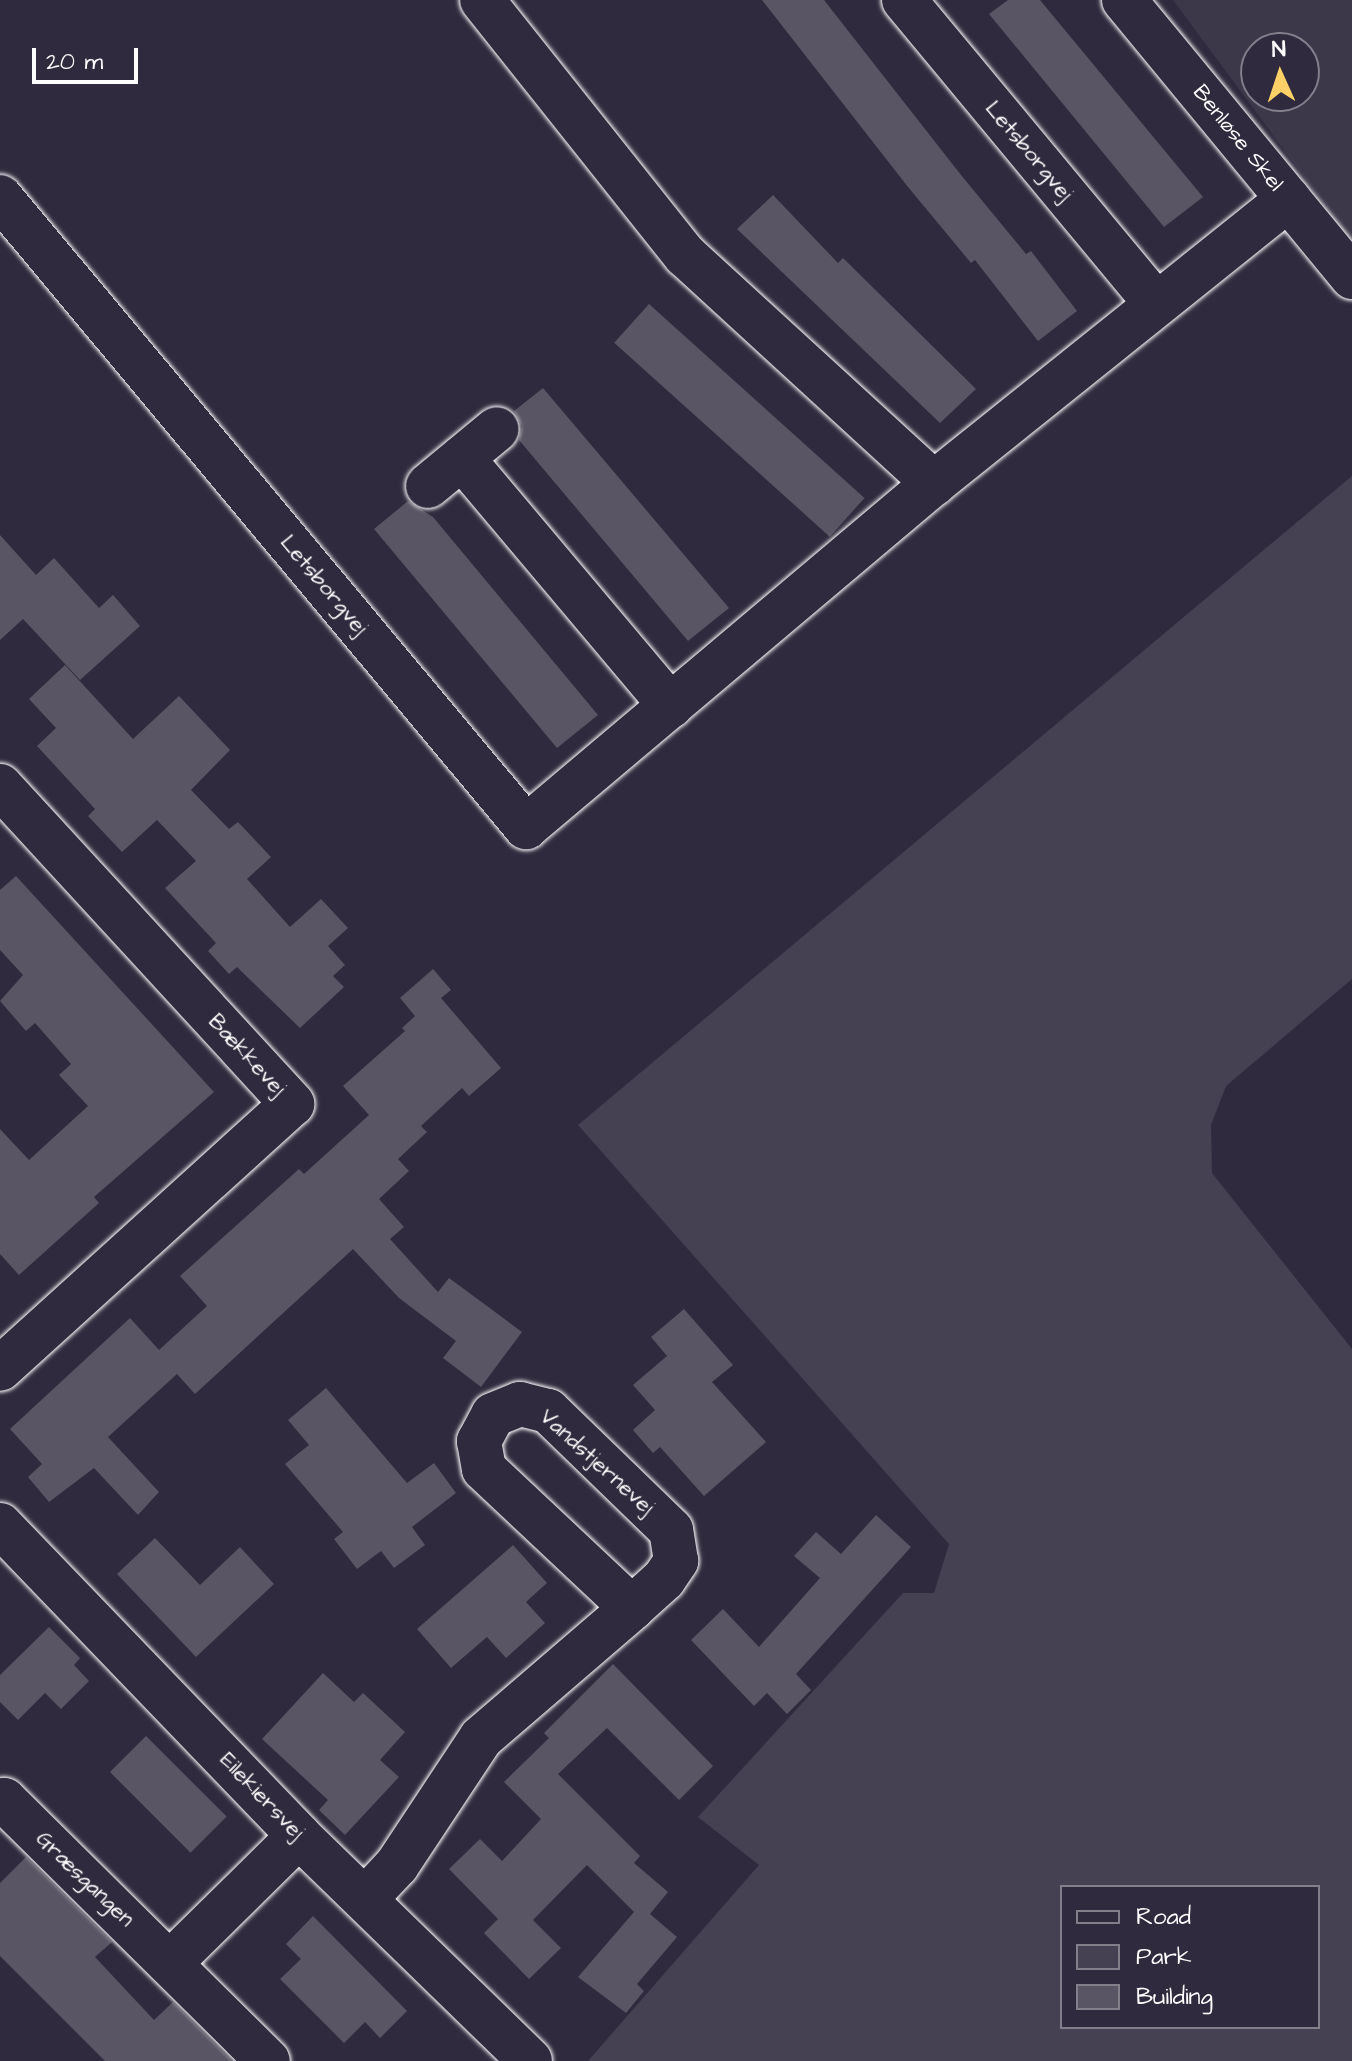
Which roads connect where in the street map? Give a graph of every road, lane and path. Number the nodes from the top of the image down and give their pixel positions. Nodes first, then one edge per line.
1 (482, 0) edge
2 (904, 0) edge
3 (1124, 0) edge
4 (0, 197) edge
5 (1288, 199) junction
6 (1352, 277) edge
7 (1155, 302) junction
8 (497, 429) dead end
9 (462, 458) junction
10 (934, 483) junction
11 (428, 486) dead end
12 (671, 706) junction
13 (0, 786) edge
14 (0, 1369) edge
15 (0, 1525) edge
16 (632, 1608) junction
17 (0, 1803) edge
18 (299, 1836) junction
19 (367, 1897) junction
20 (170, 1963) junction
21 (268, 2061) edge
22 (530, 2061) edge

1 - 10 street
2 - 7 street, Letsborgvej
3 - 5 street, Benløse Skel
4 - 12 street, Letsborgvej
5 - 6 street, Benløse Skel
5 - 7 street, Letsborgvej
7 - 10 street, Letsborgvej
8 - 9 street
9 - 11 street
9 - 12 street
10 - 12 street, Letsborgvej
13 - 14 street, Bækkevej
15 - 18 street, Eilekiersvej
16 - 16 street, Vandstjernevej
16 - 19 street, Vandstjernevej
17 - 20 street, Græsgangen
18 - 19 street, Eilekiersvej
18 - 20 street
19 - 22 street, Eilekiersvej
20 - 21 street, Græsgangen

